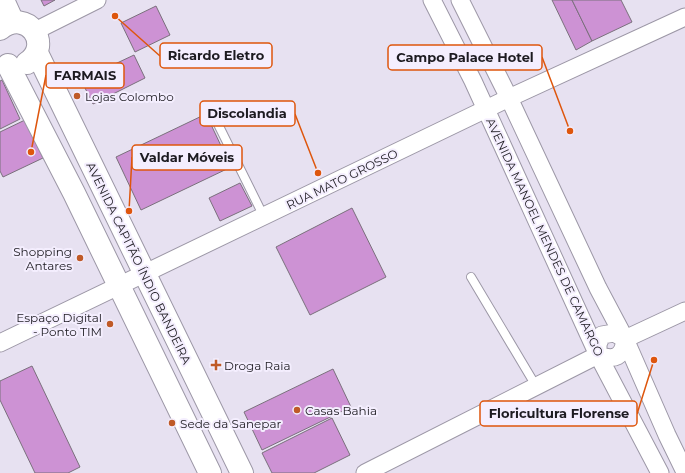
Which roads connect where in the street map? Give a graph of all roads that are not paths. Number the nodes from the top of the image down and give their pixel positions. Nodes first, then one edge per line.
1 (3, 0) edge
2 (98, 0) edge
3 (432, 0) edge
4 (460, 0) edge
5 (685, 17) edge
6 (7, 25) edge
7 (34, 31) junction
8 (37, 53) junction
9 (4, 62) edge
10 (509, 98) junction
11 (486, 109) junction
12 (212, 110) dead end
13 (264, 217) junction
14 (145, 275) junction
15 (471, 276) dead end
16 (119, 287) junction
17 (685, 311) edge
18 (625, 339) junction
19 (0, 343) edge
20 (598, 355) junction
21 (536, 386) junction
22 (685, 472) edge
23 (210, 473) edge
24 (242, 473) edge
25 (365, 473) edge
26 (660, 473) edge

1 - 6 main road
2 - 7 street
3 - 11 street, AVENIDA MANOEL MENDES DE CAMARGO
4 - 10 street
5 - 10 street, RUA MATO GROSSO
6 - 7 main road
7 - 8 main road, AVENIDA CAPITÃO ÍNDIO BANDEIRA
8 - 9 main road
8 - 14 main road, AVENIDA CAPITÃO ÍNDIO BANDEIRA
9 - 16 main road
10 - 11 street, RUA MATO GROSSO
10 - 18 street
11 - 13 street, RUA MATO GROSSO
11 - 20 street, AVENIDA MANOEL MENDES DE CAMARGO
12 - 13 lane
13 - 14 street, RUA MATO GROSSO
14 - 16 street, RUA MATO GROSSO
14 - 24 main road, AVENIDA CAPITÃO ÍNDIO BANDEIRA
15 - 21 lane
16 - 19 street, RUA MATO GROSSO
16 - 23 main road
17 - 18 street
18 - 20 street
18 - 22 street
20 - 21 street
20 - 26 street, AVENIDA MANOEL MENDES DE CAMARGO
21 - 25 street

